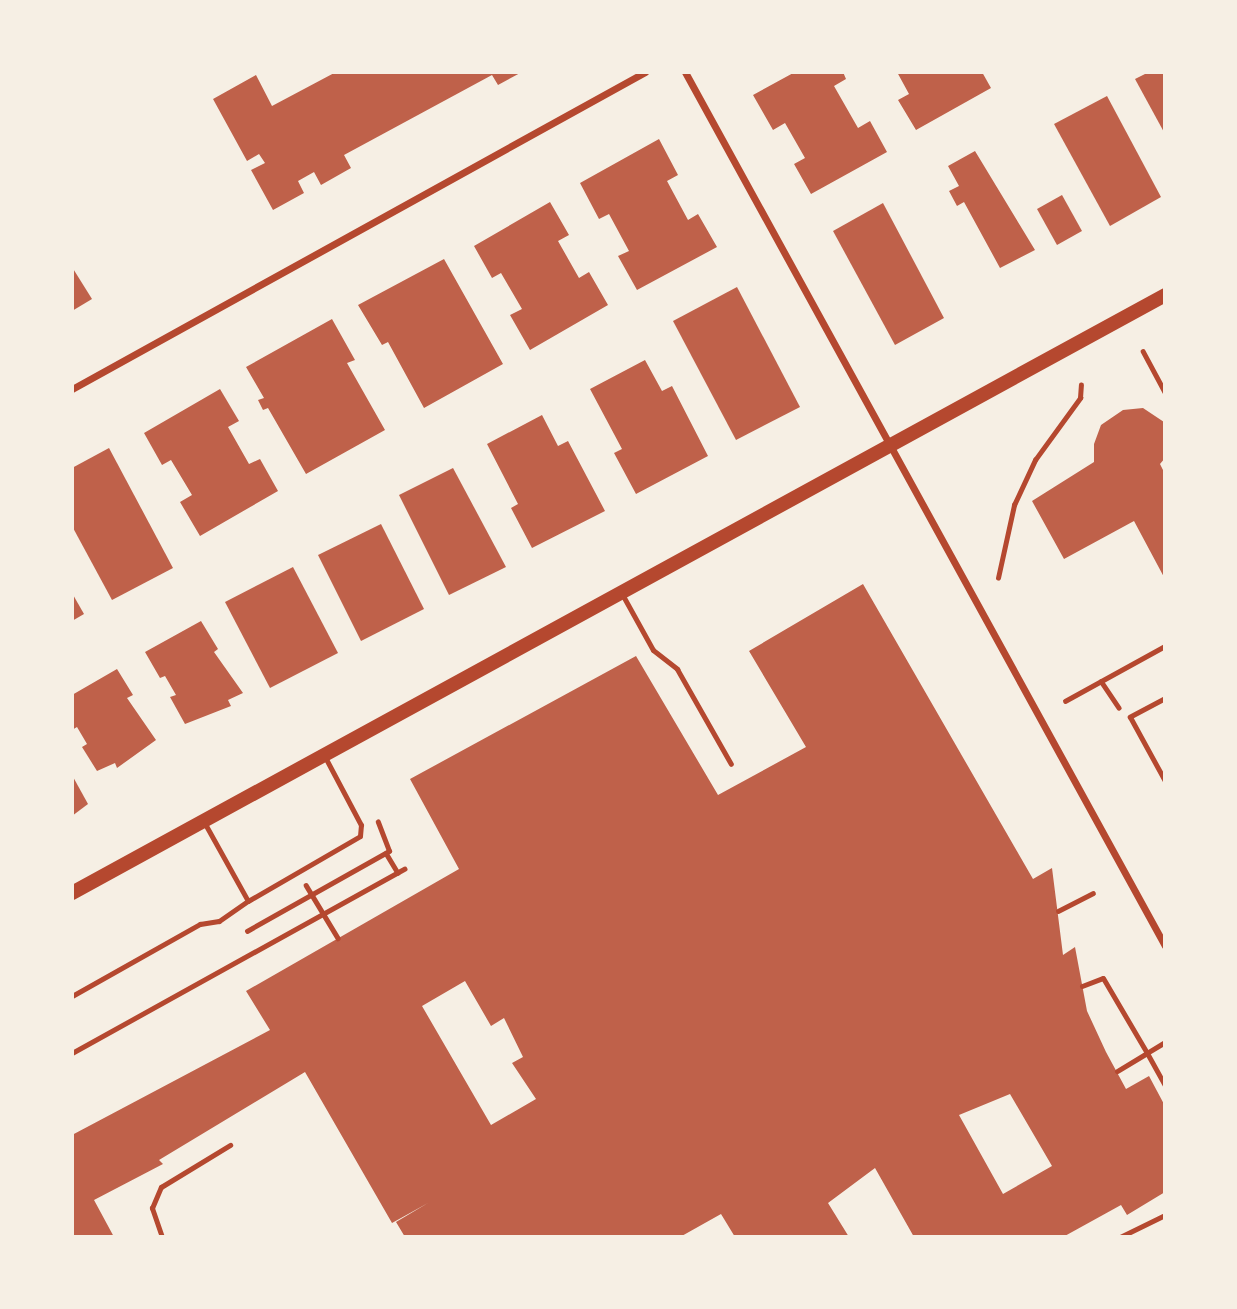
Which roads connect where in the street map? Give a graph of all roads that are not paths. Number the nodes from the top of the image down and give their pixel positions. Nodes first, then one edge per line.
1 (645, 72) edge
2 (685, 72) edge
3 (1165, 295) edge
4 (72, 389) edge
5 (891, 445) junction
6 (621, 593) junction
7 (1165, 698) edge
8 (324, 754) junction
9 (731, 764) dead end
10 (1165, 781) edge
11 (204, 822) junction
12 (72, 893) edge
13 (248, 901) junction
14 (1165, 946) edge
15 (1082, 986) dead end
16 (72, 996) edge
17 (1165, 1042) edge
18 (1147, 1054) junction
19 (1117, 1071) dead end
20 (1165, 1086) edge
21 (230, 1146) dead end
22 (1165, 1215) edge
23 (162, 1237) edge
24 (1120, 1237) edge

1 - 4 street
2 - 5 street
3 - 5 main road
5 - 6 main road
5 - 14 street
6 - 8 main road
6 - 9 lane
7 - 10 lane
8 - 11 main road
8 - 13 lane
11 - 12 main road
11 - 13 lane
13 - 16 lane
15 - 18 lane
17 - 18 lane
18 - 19 lane
18 - 20 lane
21 - 23 lane
22 - 24 lane

